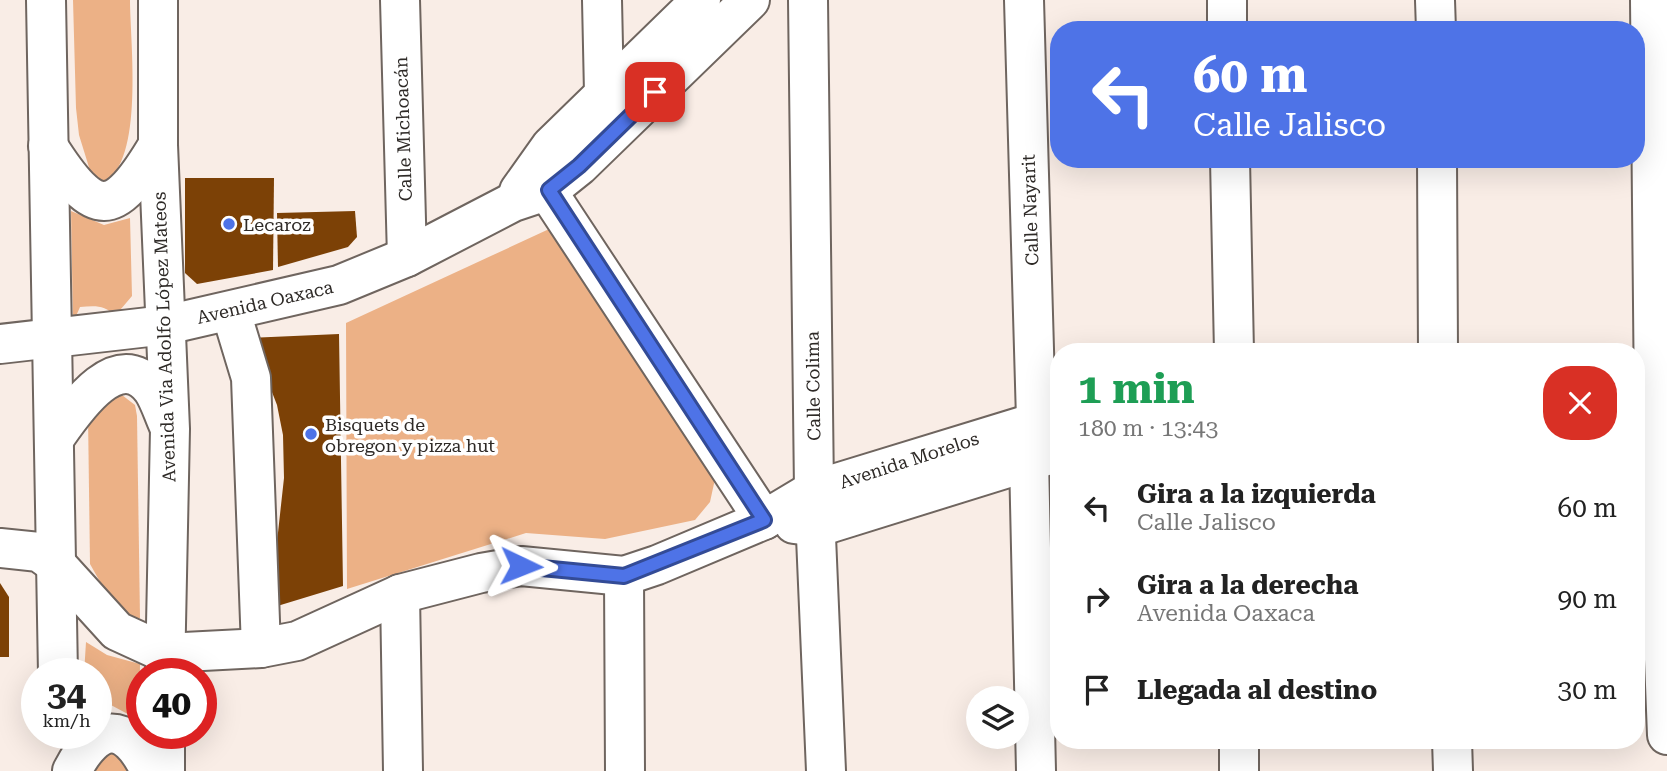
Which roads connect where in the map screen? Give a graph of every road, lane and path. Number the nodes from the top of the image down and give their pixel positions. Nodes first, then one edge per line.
1 (46, 0) edge
2 (158, 0) edge
3 (400, 0) edge
4 (602, 0) edge
5 (701, 0) edge
6 (750, 0) edge
7 (808, 0) edge
8 (1024, 0) edge
9 (1227, 0) edge
10 (1435, 0) edge
11 (1650, 0) edge
12 (1227, 21) edge
13 (1436, 21) edge
14 (604, 93) junction
15 (158, 145) junction
16 (48, 146) junction
17 (1230, 168) edge
18 (1437, 168) edge
19 (540, 179) junction
20 (407, 257) junction
21 (231, 312) junction
22 (166, 325) junction
23 (51, 337) junction
24 (1234, 343) edge
25 (1438, 343) edge
26 (0, 344) edge
27 (1652, 388) edge
28 (1047, 417) edge
29 (170, 429) junction
30 (54, 439) junction
31 (1044, 456) edge
32 (816, 509) junction
33 (764, 520) junction
34 (0, 548) edge
35 (57, 565) junction
36 (624, 576) junction
37 (400, 594) junction
38 (261, 648) junction
39 (58, 658) edge
40 (158, 658) edge
41 (165, 658) edge
42 (197, 658) edge
43 (1667, 735) edge
44 (58, 749) edge
45 (165, 749) edge
46 (1239, 749) edge
47 (1452, 749) edge
48 (58, 771) edge
49 (72, 771) edge
50 (150, 771) edge
51 (165, 771) edge
52 (403, 771) edge
53 (625, 771) edge
54 (825, 771) edge
55 (1036, 771) edge
56 (1239, 771) edge
57 (1453, 771) edge

1 - 16 street
2 - 15 street, Avenida Via Adolfo López Mateos
3 - 20 street, Calle Michoacán
4 - 14 street
5 - 14 street, Avenida Oaxaca
6 - 19 street, Avenida Oaxaca
7 - 32 street, Calle Colima
8 - 28 street, Calle Nayarit
9 - 12 street
10 - 13 street
11 - 27 street
14 - 19 street, Avenida Oaxaca
15 - 16 street
15 - 22 street, Avenida Via Adolfo López Mateos
16 - 23 street
17 - 24 street
18 - 25 street
19 - 20 street, Avenida Oaxaca
19 - 33 street
20 - 21 street, Avenida Oaxaca
21 - 22 street, Avenida Oaxaca
21 - 38 street
22 - 23 street, Avenida Oaxaca
22 - 29 street, Avenida Via Adolfo López Mateos
23 - 26 street, Avenida Oaxaca
23 - 30 street
27 - 43 street
28 - 32 street, Avenida Morelos
29 - 30 street
29 - 41 street, Avenida Via Adolfo López Mateos
30 - 35 street
31 - 32 street, Avenida Morelos
31 - 55 street
32 - 33 street, Avenida Morelos
32 - 54 street, Calle Colima
33 - 36 street, Avenida Morelos
34 - 35 street, Avenida Morelos
35 - 39 street
35 - 40 street, Avenida Morelos
36 - 37 street, Avenida Morelos
36 - 53 street
37 - 38 street, Avenida Morelos
37 - 52 street
38 - 42 street, Avenida Morelos
44 - 48 street
45 - 51 street
46 - 56 street
47 - 57 street
49 - 50 street

